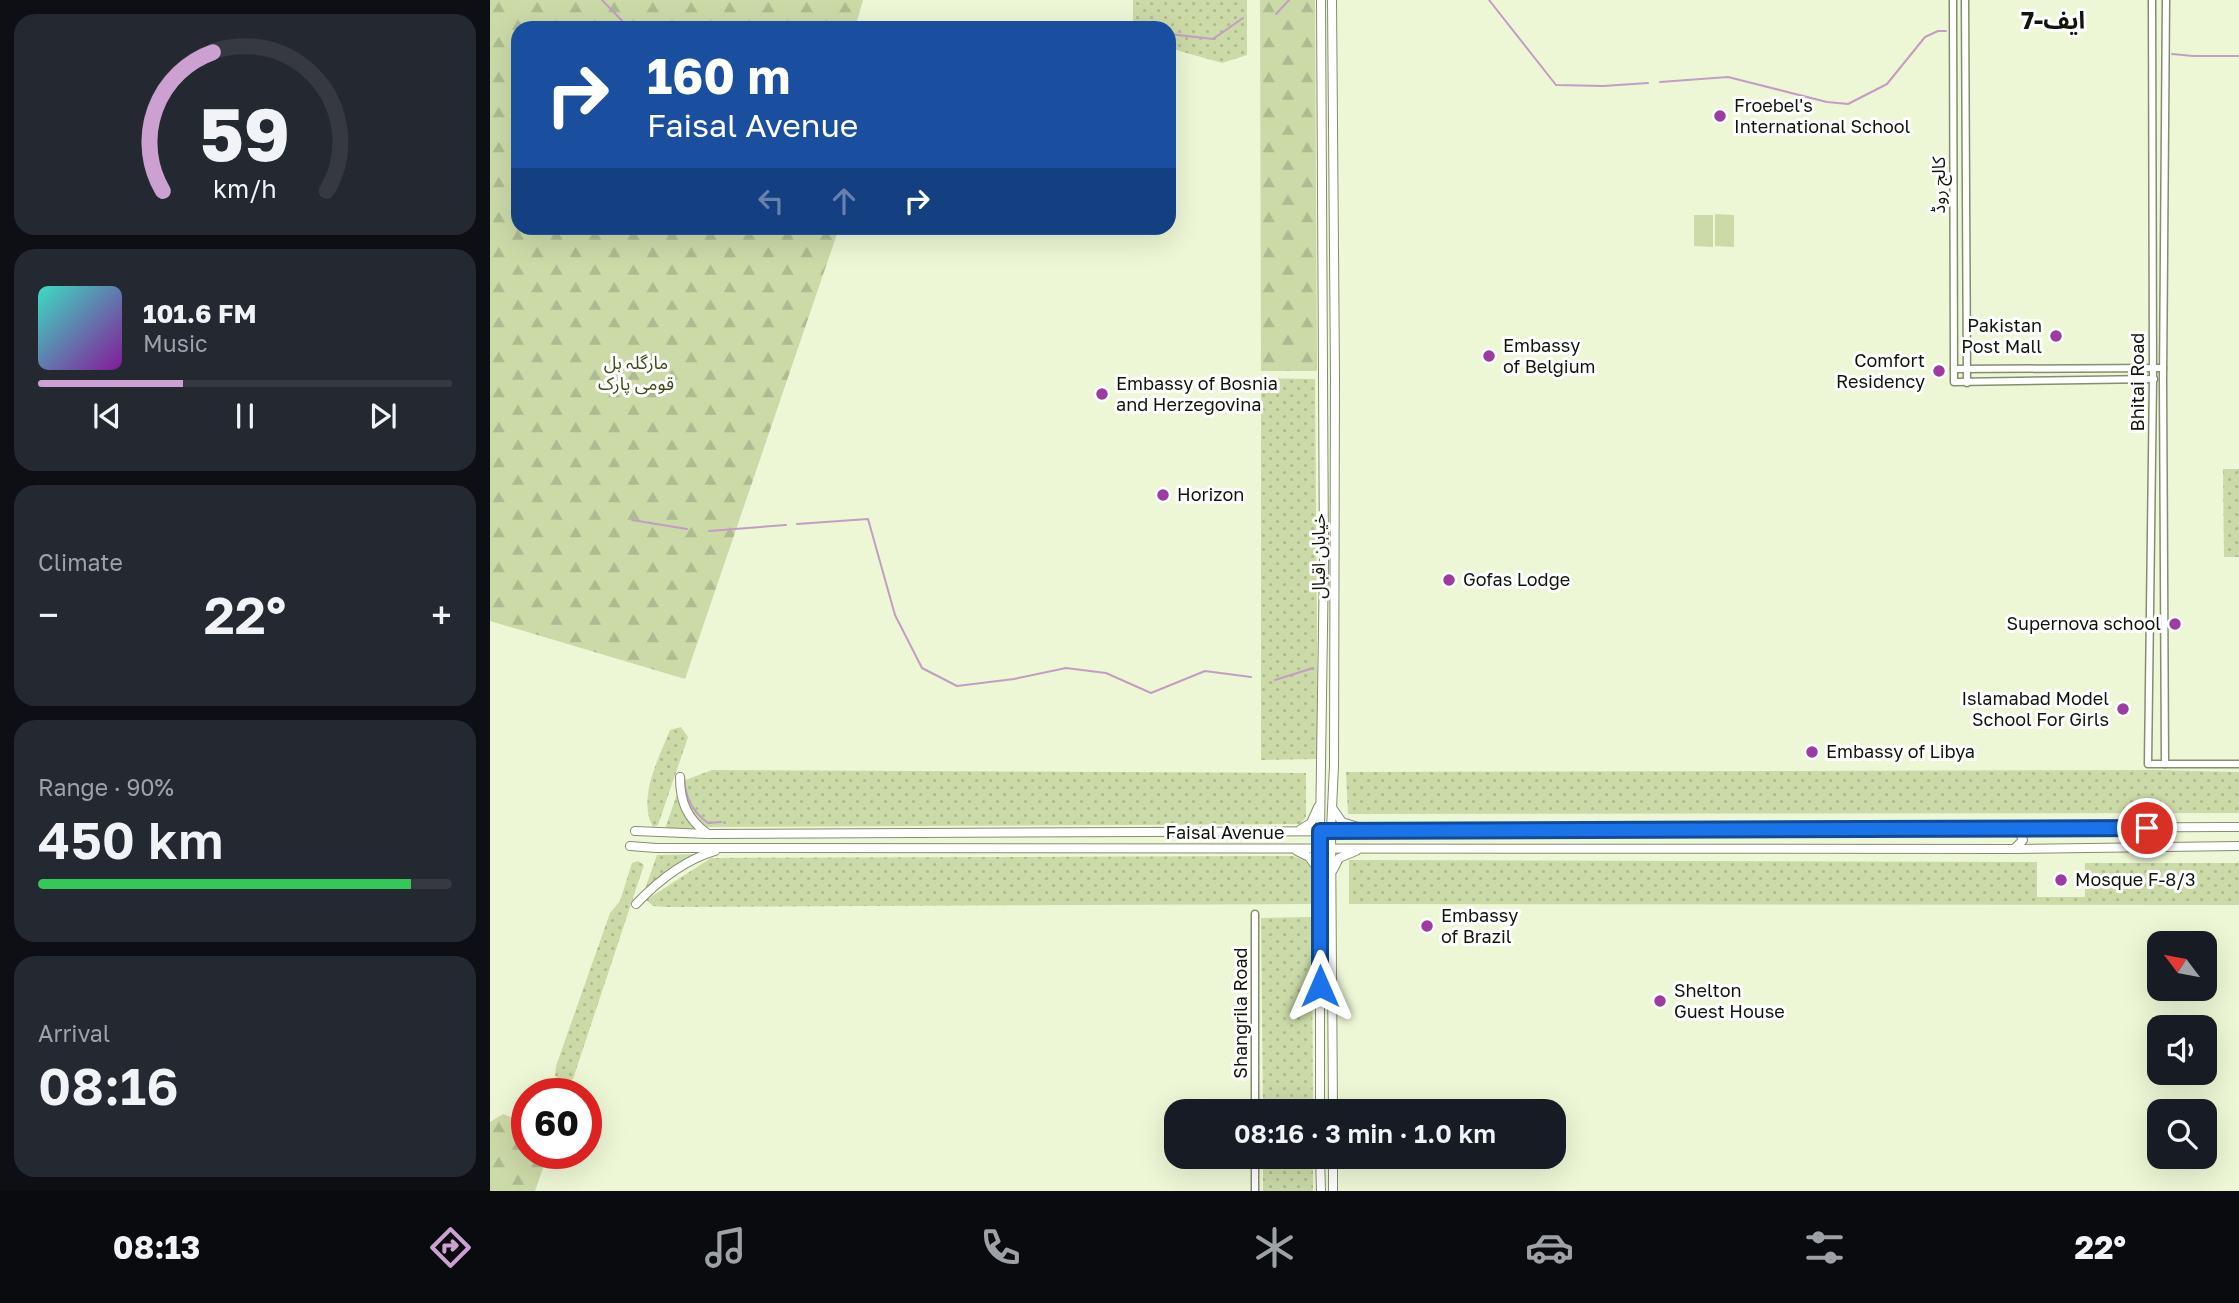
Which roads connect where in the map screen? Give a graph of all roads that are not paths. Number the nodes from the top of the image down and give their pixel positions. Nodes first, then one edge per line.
1 (1321, 0) edge
2 (1332, 0) edge
3 (1953, 0) edge
4 (1965, 0) edge
5 (2152, 0) edge
6 (2166, 0) edge
7 (2152, 103) junction
8 (2166, 103) junction
9 (2151, 295) junction
10 (2164, 295) junction
11 (2152, 368) junction
12 (2163, 368) junction
13 (1954, 369) junction
14 (1967, 369) junction
15 (2153, 379) junction
16 (2163, 380) junction
17 (1967, 383) junction
18 (2165, 764) junction
19 (2239, 764) edge
20 (680, 777) dead end
21 (1321, 798) junction
22 (1332, 799) junction
23 (2239, 827) edge
24 (1331, 830) junction
25 (1371, 830) junction
26 (2013, 830) junction
27 (2040, 830) junction
28 (635, 831) dead end
29 (1292, 831) junction
30 (1320, 831) junction
31 (708, 834) junction
32 (630, 846) dead end
33 (2239, 846) edge
34 (724, 848) junction
35 (1293, 849) junction
36 (1320, 849) junction
37 (1331, 849) junction
38 (1369, 849) junction
39 (2014, 849) junction
40 (2041, 849) junction
41 (1319, 872) junction
42 (1331, 873) junction
43 (636, 904) dead end
44 (1255, 914) dead end
45 (1255, 1099) edge
46 (1320, 1099) edge
47 (1333, 1099) edge
48 (1255, 1169) edge
49 (1320, 1169) edge
50 (1333, 1169) edge
51 (1255, 1191) edge
52 (1321, 1191) edge
53 (1333, 1191) edge

1 - 21 main road, خیابان اقبال
2 - 22 main road, خیابان اقبال
3 - 13 street, کالج روڈ
4 - 14 street, کالج روڈ
5 - 7 street, Bhitai Road
6 - 8 street, Bhitai Road
7 - 8 street
7 - 9 street, Bhitai Road
8 - 10 street, Bhitai Road
9 - 10 street
9 - 11 street, Bhitai Road
10 - 12 street, Bhitai Road
11 - 12 street
11 - 14 street
11 - 15 street, Bhitai Road
12 - 16 street, Bhitai Road
13 - 14 street
13 - 17 street
14 - 17 street, کالج روڈ
15 - 16 street
15 - 17 street
15 - 18 street, Bhitai Road
16 - 18 street, Bhitai Road
18 - 19 street
20 - 31 main road
21 - 29 main road
21 - 30 main road, خیابان اقبال
22 - 24 main road, خیابان اقبال
22 - 25 main road
23 - 27 main road, Faisal Avenue
24 - 25 main road, Faisal Avenue
24 - 30 main road, Faisal Avenue
24 - 37 main road, خیابان اقبال
25 - 26 main road, Faisal Avenue
26 - 27 main road, Faisal Avenue
26 - 39 main road
27 - 40 main road
28 - 31 main road, Faisal Avenue
29 - 30 main road, Faisal Avenue
29 - 31 main road, Faisal Avenue
30 - 36 main road, خیابان اقبال
32 - 34 main road, Faisal Avenue
33 - 40 main road, Faisal Avenue
34 - 35 main road, Faisal Avenue
34 - 43 main road
35 - 36 main road, Faisal Avenue
35 - 41 main road
36 - 37 main road, Faisal Avenue
36 - 41 main road, خیابان اقبال
37 - 38 main road, Faisal Avenue
37 - 42 main road, خیابان اقبال
38 - 39 main road, Faisal Avenue
38 - 42 main road
39 - 40 main road, Faisal Avenue
41 - 46 main road, خیابان اقبال
42 - 47 main road, خیابان اقبال
44 - 45 street, Shangrila Road
48 - 51 street
49 - 52 main road
50 - 53 main road

